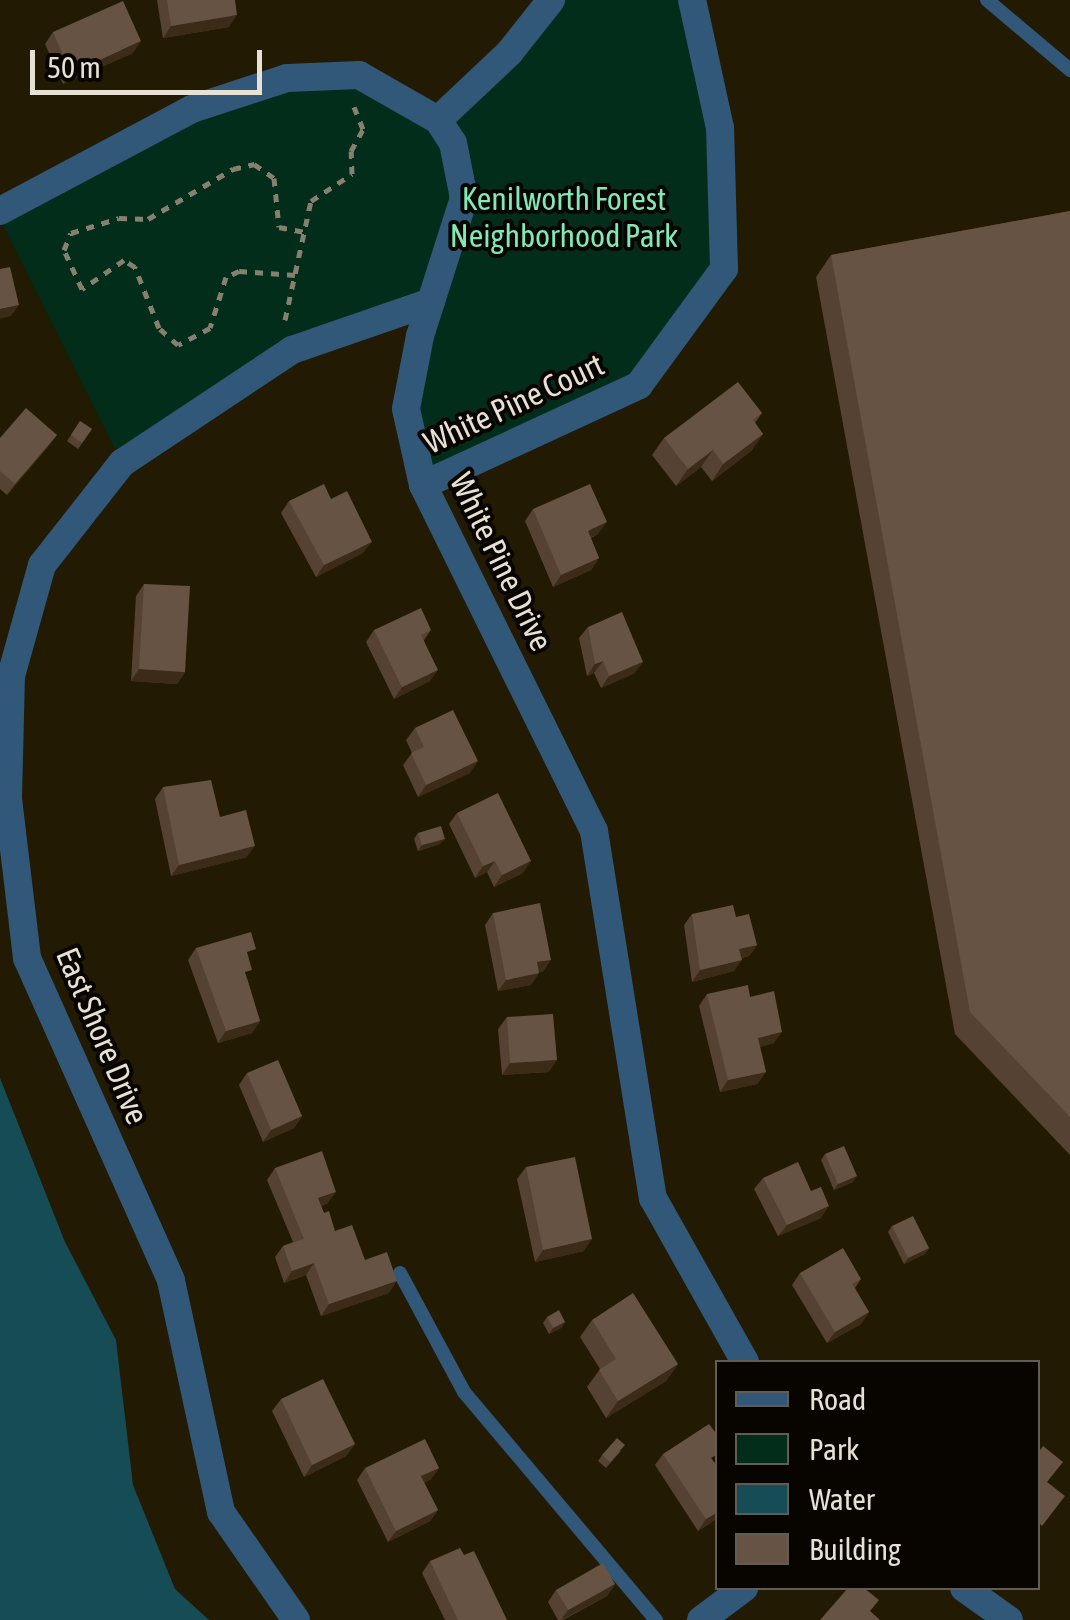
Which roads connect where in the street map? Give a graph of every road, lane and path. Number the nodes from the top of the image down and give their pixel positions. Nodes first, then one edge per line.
1 (551, 0) edge
2 (692, 0) edge
3 (988, 0) edge
4 (1070, 70) edge
5 (332, 76) junction
6 (438, 120) junction
7 (0, 211) edge
8 (304, 232) junction
9 (296, 275) junction
10 (431, 302) junction
11 (276, 360) junction
12 (424, 486) junction
13 (400, 1273) dead end
14 (744, 1360) edge
15 (741, 1590) edge
16 (967, 1590) edge
17 (296, 1620) edge
18 (656, 1620) edge
19 (702, 1620) edge
20 (1009, 1620) edge

1 - 6 street
2 - 12 street, White Pine Court
3 - 4 lane
5 - 6 street
5 - 7 street
5 - 8 path
6 - 10 street, White Pine Drive
8 - 9 path
8 - 9 path
9 - 11 path
10 - 11 street, East Shore Drive
10 - 12 street, White Pine Drive
11 - 17 street, East Shore Drive
12 - 14 street, White Pine Drive
13 - 18 lane
15 - 19 street
16 - 20 street

